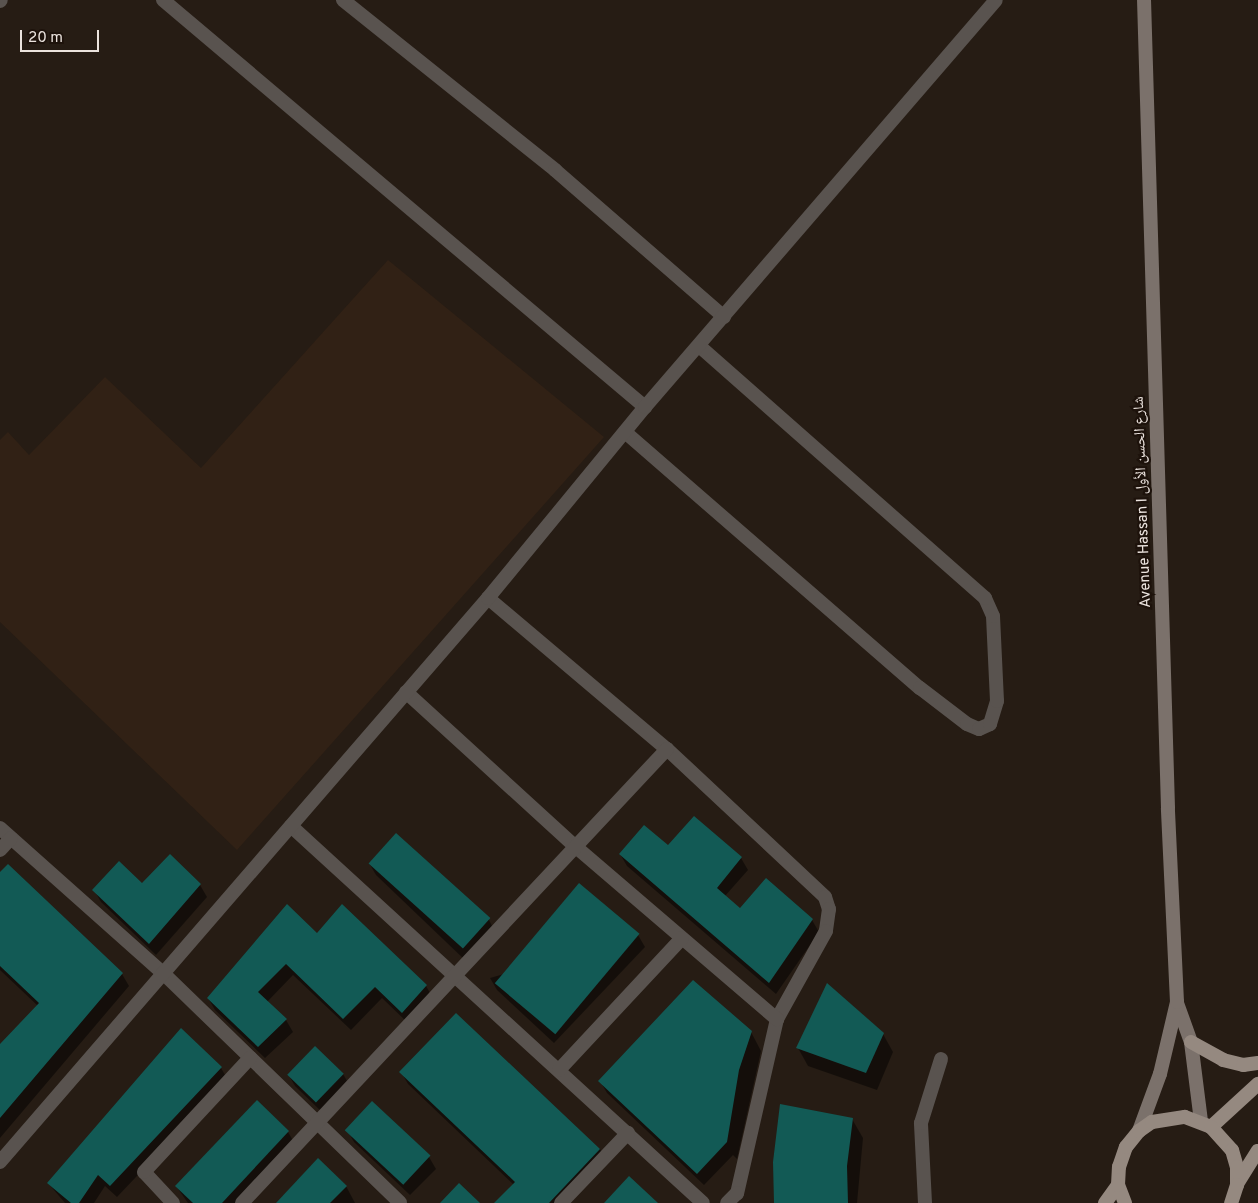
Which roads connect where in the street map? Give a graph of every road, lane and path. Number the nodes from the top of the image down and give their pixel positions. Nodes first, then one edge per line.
1 (163, 0) edge
2 (343, 0) edge
3 (996, 0) edge
4 (1144, 0) edge
5 (724, 317) junction
6 (699, 346) junction
7 (645, 407) junction
8 (625, 432) junction
9 (488, 598) junction
10 (406, 692) junction
11 (667, 749) junction
12 (291, 826) junction
13 (0, 828) edge
14 (11, 838) junction
15 (576, 846) junction
16 (0, 850) edge
17 (682, 938) junction
18 (163, 973) junction
19 (455, 975) junction
20 (1177, 1002) junction
21 (777, 1019) junction
22 (1191, 1042) junction
23 (250, 1058) junction
24 (941, 1059) dead end
25 (1258, 1063) edge
26 (559, 1070) junction
27 (1258, 1084) edge
28 (317, 1123) junction
29 (1206, 1124) junction
30 (1139, 1131) junction
31 (628, 1133) junction
32 (1258, 1151) edge
33 (0, 1162) edge
34 (1118, 1185) junction
35 (1237, 1185) junction
36 (173, 1203) edge
37 (242, 1203) edge
38 (400, 1203) edge
39 (561, 1203) edge
40 (703, 1203) edge
41 (727, 1203) edge
42 (925, 1203) edge
43 (1106, 1203) edge
44 (1125, 1203) edge
45 (1231, 1203) edge

1 - 7 street
2 - 5 street
3 - 5 street
4 - 20 main road, Avenue Hassan I شارع الحسن الأول
5 - 6 street
6 - 7 street
6 - 8 street
7 - 8 street
8 - 9 street
9 - 10 street
9 - 11 street
10 - 12 street
10 - 15 street
11 - 15 street
11 - 21 street
12 - 18 street
12 - 19 street
13 - 14 street
14 - 16 street
14 - 18 street
15 - 17 street
15 - 19 street
17 - 21 street
17 - 26 street
18 - 23 street
18 - 33 street
19 - 26 street
19 - 28 street
20 - 22 main road, Avenue Hassan I شارع الحسن الأول
20 - 30 main road, Avenue Hassan I شارع الحسن الأول
21 - 41 street
22 - 25 main road
22 - 29 main road, Avenue Hassan I شارع الحسن الأول
23 - 28 street
23 - 36 street
24 - 42 street
26 - 31 street
27 - 29 main road
28 - 37 street
28 - 38 street
29 - 30 main road, Avenue Hassan I شارع الحسن الأول
29 - 35 main road
30 - 34 main road, Avenue Hassan I شارع الحسن الأول
31 - 39 street
31 - 40 street
32 - 35 main road
34 - 43 main road
34 - 44 main road, Avenue Hassan I شارع الحسن الأول
35 - 45 main road

